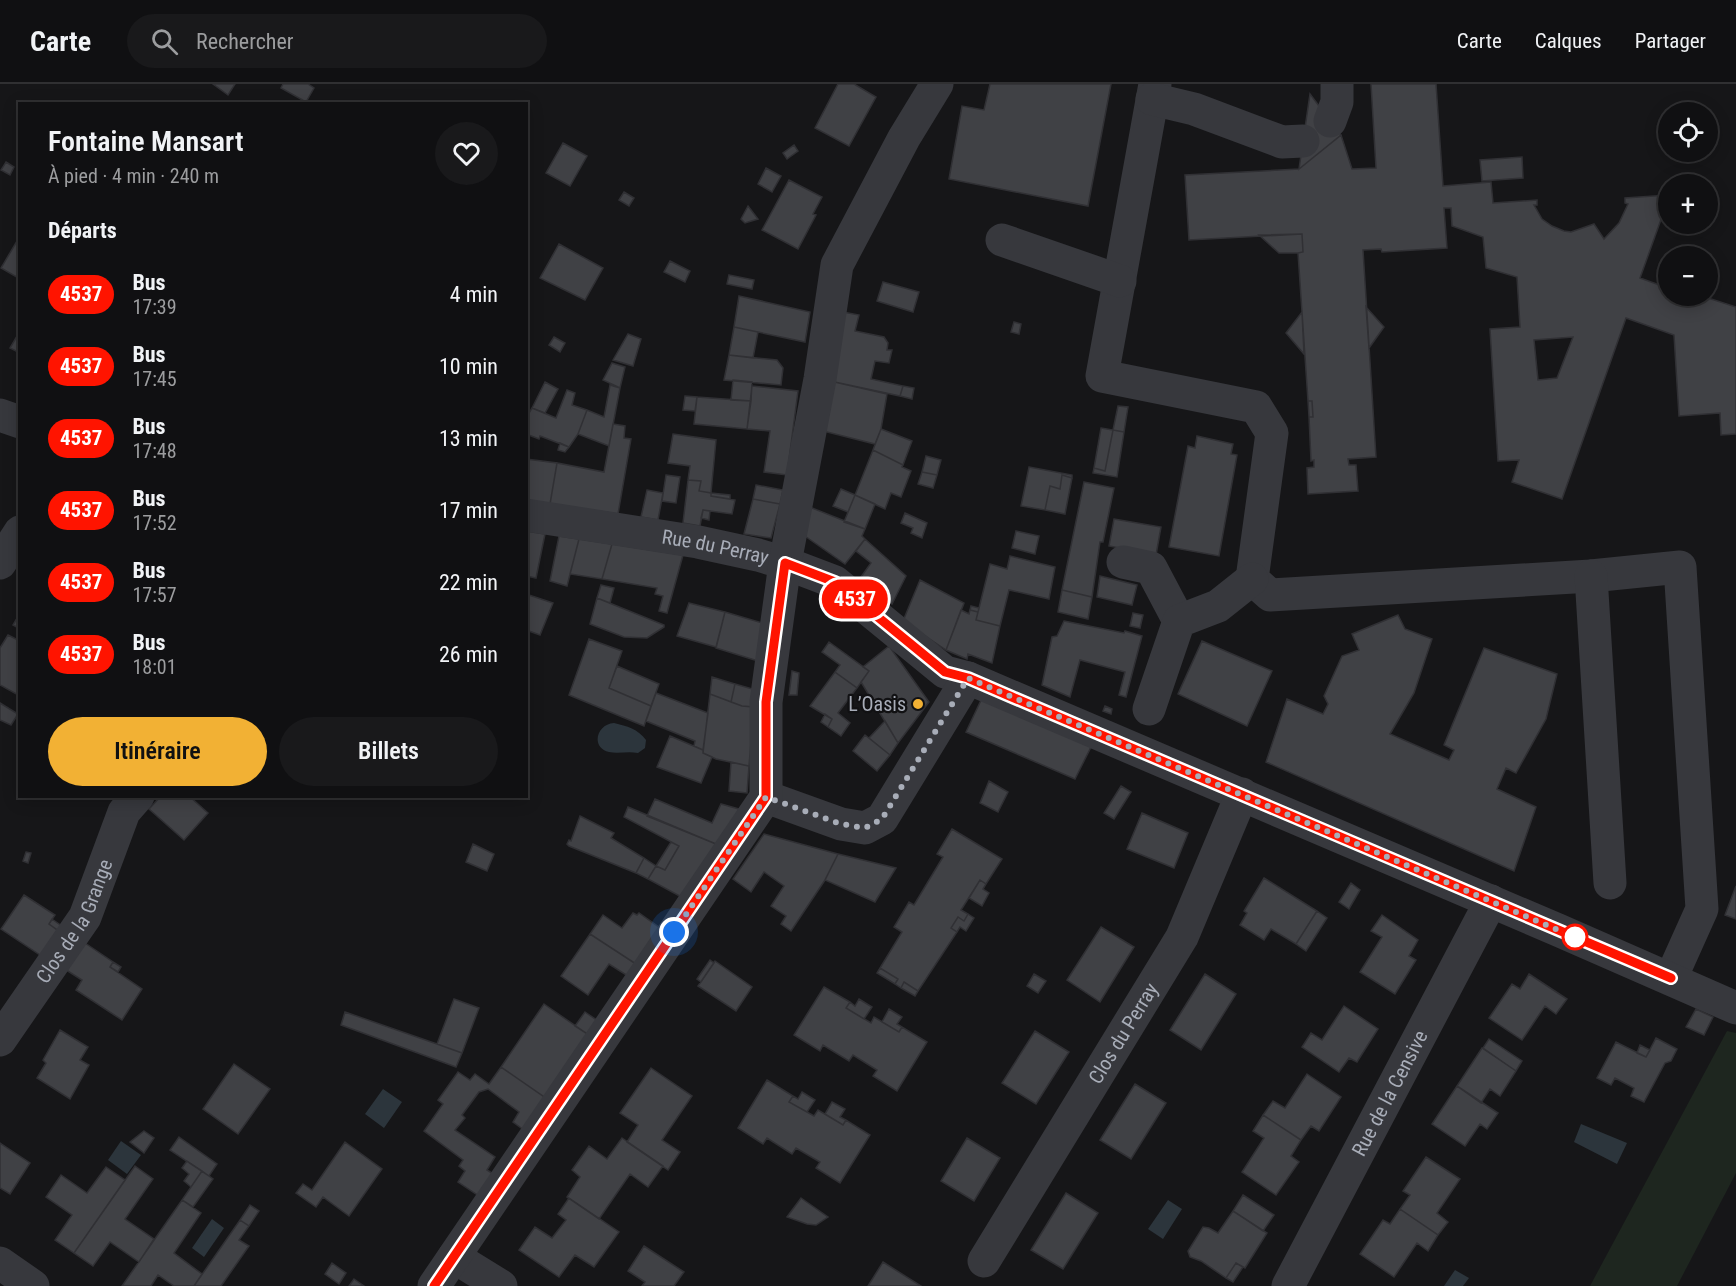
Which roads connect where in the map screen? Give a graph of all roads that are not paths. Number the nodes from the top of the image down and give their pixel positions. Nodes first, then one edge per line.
1 (937, 84) edge
2 (1337, 84) edge
3 (1154, 92) edge
4 (1330, 121) dead end
5 (1303, 141) dead end
6 (1002, 240) dead end
7 (1119, 282) junction
8 (0, 416) edge
9 (18, 421) edge
10 (528, 515) edge
11 (18, 535) edge
12 (1123, 562) dead end
13 (0, 563) edge
14 (785, 563) junction
15 (1591, 576) junction
16 (1252, 579) junction
17 (1179, 621) junction
18 (968, 678) junction
19 (1149, 709) dead end
20 (1242, 794) junction
21 (766, 797) junction
22 (136, 798) edge
23 (1611, 883) dead end
24 (1491, 901) junction
25 (1671, 978) junction
26 (1736, 1008) edge
27 (0, 1040) edge
28 (454, 1257) junction
29 (984, 1261) dead end
30 (0, 1263) edge
31 (33, 1286) edge
32 (434, 1286) edge
33 (501, 1286) edge
34 (1288, 1286) edge

1 - 14 street
2 - 4 street
3 - 5 street
3 - 7 street
6 - 7 street
7 - 16 street
8 - 9 street
10 - 14 street, Rue du Perray
11 - 13 street
12 - 17 street
14 - 18 street, Rue du Perray
14 - 21 street
15 - 16 street
15 - 23 street
15 - 25 street
16 - 17 street
17 - 19 street
18 - 20 street, Rue du Perray
18 - 21 street
20 - 24 street, Rue du Perray
20 - 29 street, Clos du Perray
21 - 28 street
22 - 27 street, Clos de la Grange
24 - 25 street, Rue du Perray
24 - 34 street, Rue de la Censive
25 - 26 street, Rue du Perray
28 - 32 street
28 - 33 street
30 - 31 street

